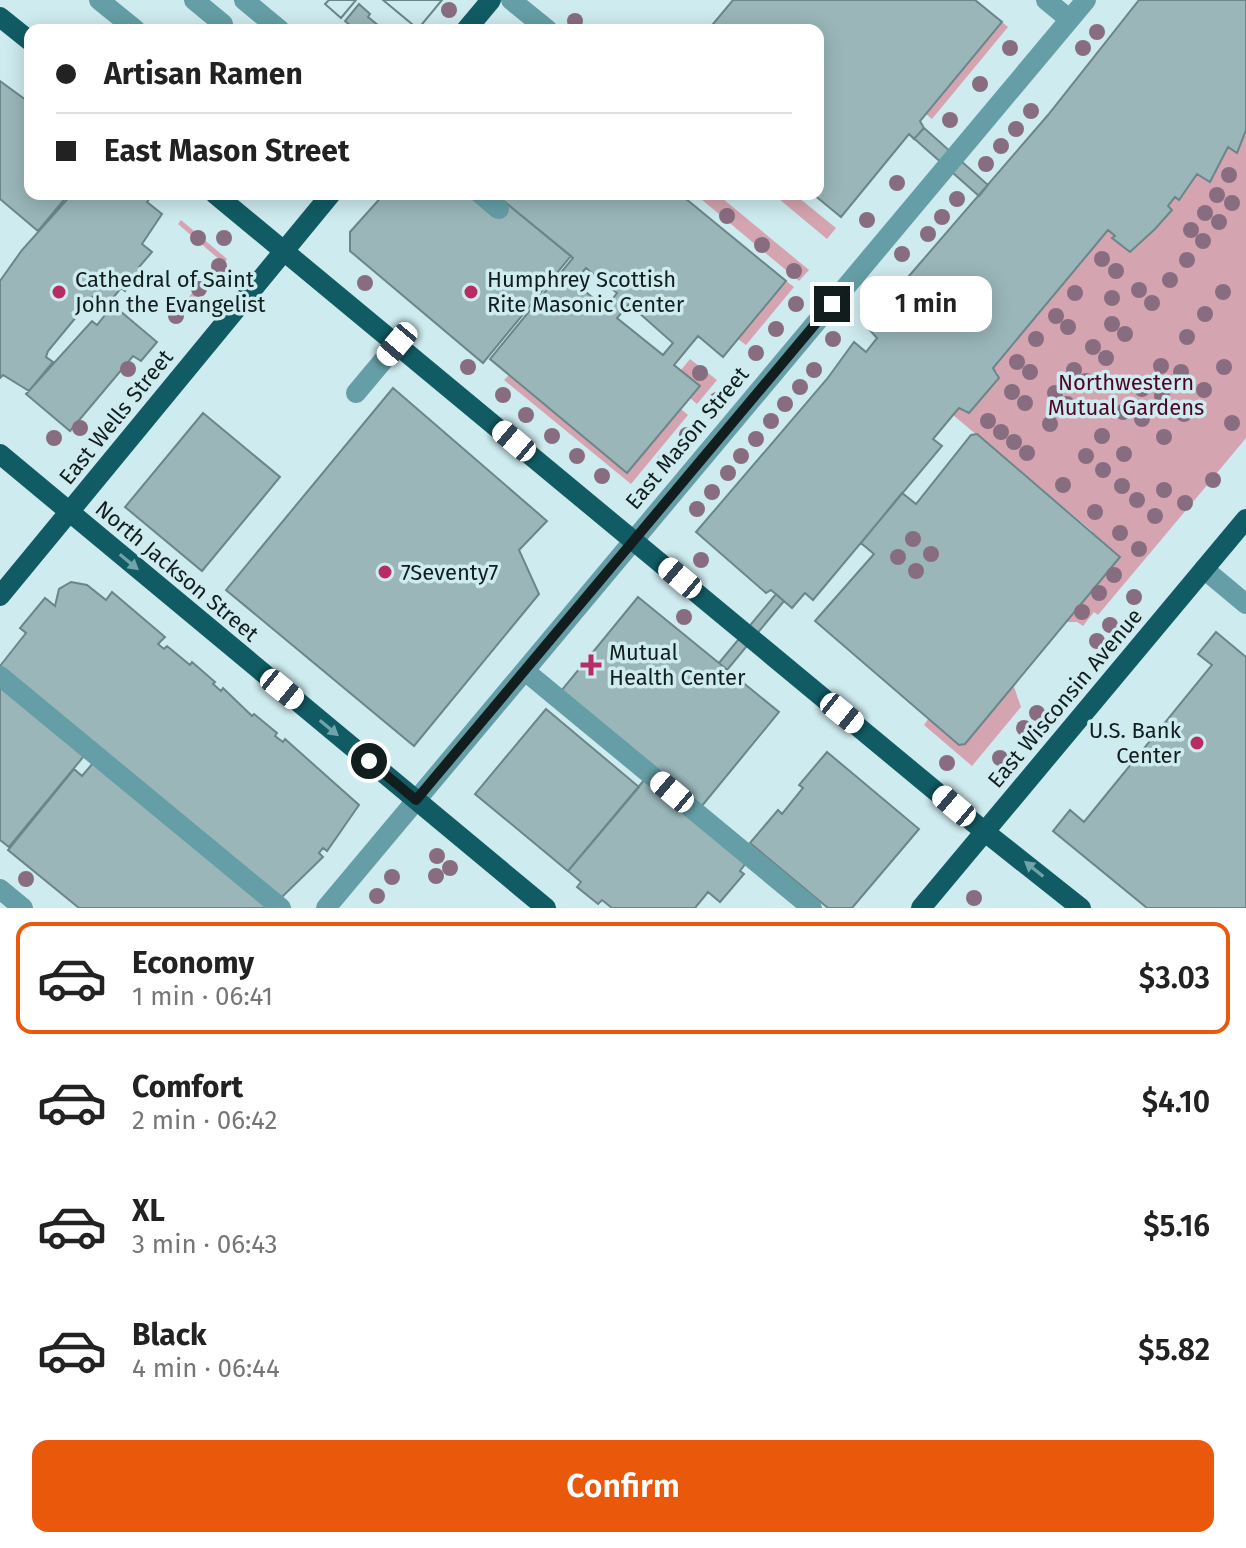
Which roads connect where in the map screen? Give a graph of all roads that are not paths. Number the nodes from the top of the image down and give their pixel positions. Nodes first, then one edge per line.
1 (99, 0) edge
2 (194, 0) edge
3 (244, 0) edge
4 (491, 0) edge
5 (511, 0) edge
6 (1046, 0) edge
7 (1086, 0) edge
8 (0, 17) edge
9 (1069, 19) junction
10 (129, 24) edge
11 (223, 24) edge
12 (273, 24) edge
13 (471, 24) edge
14 (541, 24) edge
15 (24, 36) edge
16 (222, 200) edge
17 (326, 200) edge
18 (488, 200) edge
19 (499, 209) dead end
20 (284, 251) junction
21 (397, 344) junction
22 (356, 393) dead end
23 (0, 454) edge
24 (69, 512) junction
25 (1246, 519) edge
26 (634, 539) junction
27 (1204, 569) junction
28 (0, 596) edge
29 (1246, 604) edge
30 (525, 671) junction
31 (0, 676) edge
32 (416, 800) junction
33 (985, 832) junction
34 (0, 889) edge
35 (23, 908) edge
36 (281, 908) edge
37 (326, 908) edge
38 (546, 908) edge
39 (812, 908) edge
40 (921, 908) edge
41 (1081, 908) edge

1 - 10 street
2 - 11 street
3 - 12 street
4 - 13 main road
5 - 14 street
6 - 9 street
7 - 9 street, East Mason Street
8 - 15 main road
9 - 26 street, East Mason Street
16 - 20 main road
17 - 20 main road, East Wells Street
18 - 19 street
20 - 21 main road
20 - 24 main road, East Wells Street
21 - 22 street
21 - 26 main road
23 - 24 main road, North Jackson Street
24 - 28 main road, East Wells Street
24 -> 32 main road, North Jackson Street
25 - 27 main road, East Wisconsin Avenue
26 - 30 street, East Mason Street
26 - 33 main road
27 - 29 street
27 - 33 main road, East Wisconsin Avenue
30 - 32 street, East Mason Street
30 - 39 street
31 - 36 street
32 - 37 street, East Mason Street
32 - 38 main road, North Jackson Street
33 - 40 main road, East Wisconsin Avenue
41 -> 33 main road
34 - 35 street

